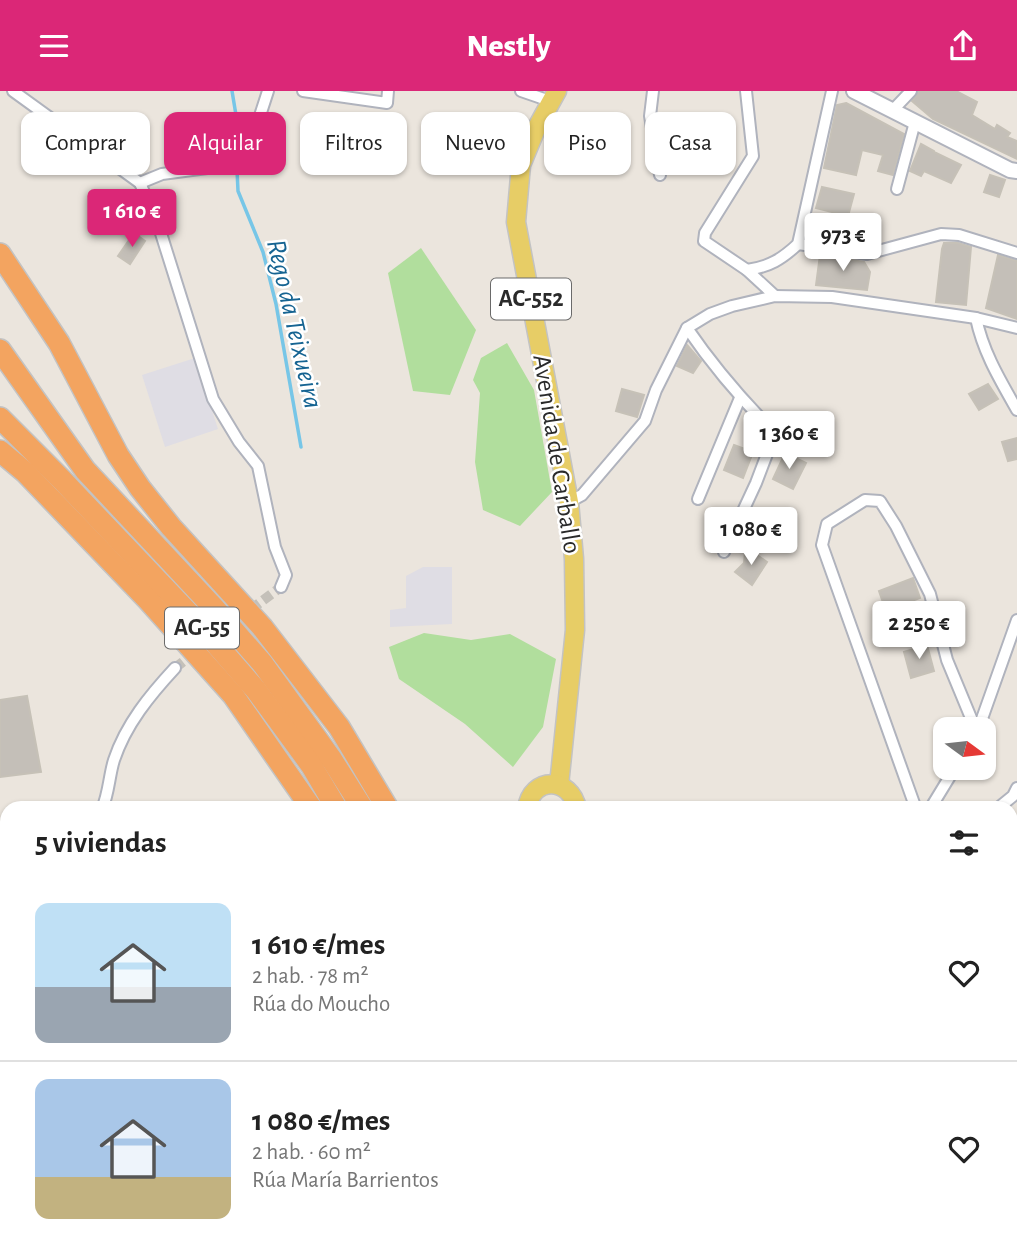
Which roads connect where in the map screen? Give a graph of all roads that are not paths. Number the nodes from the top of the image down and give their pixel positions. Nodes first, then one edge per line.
1 (13, 91) edge
2 (268, 91) edge
3 (303, 91) edge
4 (388, 91) edge
5 (521, 91) edge
6 (653, 91) edge
7 (746, 91) edge
8 (832, 91) edge
9 (854, 91) edge
10 (911, 91) edge
11 (554, 96) edge
12 (892, 111) junction
13 (650, 112) edge
14 (915, 123) junction
15 (1017, 171) edge
16 (140, 183) junction
17 (897, 189) dead end
18 (797, 244) junction
19 (1017, 253) edge
20 (0, 254) edge
21 (747, 270) junction
22 (775, 296) junction
23 (976, 318) junction
24 (687, 328) junction
25 (1017, 328) edge
26 (0, 350) edge
27 (740, 398) junction
28 (1017, 410) edge
29 (0, 418) edge
30 (0, 451) edge
31 (698, 499) dead end
32 (569, 502) junction
33 (724, 552) dead end
34 (281, 587) dead end
35 (1017, 621) edge
36 (174, 668) tunnel mouth
37 (971, 717) edge
38 (982, 717) edge
39 (947, 781) edge
40 (559, 785) junction
41 (104, 801) edge
42 (306, 801) edge
43 (332, 801) edge
44 (358, 801) edge
45 (383, 801) edge
46 (527, 801) edge
47 (575, 801) edge
48 (913, 801) edge
49 (935, 801) edge

1 - 16 street
2 - 16 street
3 - 4 street
5 - 11 street
6 - 13 street
7 - 21 street
8 - 18 street
9 - 12 street
10 - 12 street
11 - 32 main road, Avenida de Carballo / AC-552
12 - 14 street
14 - 15 street
14 - 17 street
16 - 34 street
18 - 19 street
18 - 21 street
20 - 45 highway
21 - 22 street
22 - 23 street
22 - 24 street
23 - 25 street
23 - 28 street
24 - 27 street
24 - 32 street
26 - 44 highway, AG-55
27 - 31 street
27 - 33 street
29 - 43 highway, AG-55
30 - 42 highway
32 - 40 main road, Avenida de Carballo / AC-552
35 - 38 street
36 - 41 street
37 - 48 street
39 - 49 street
40 - 46 main road
40 - 47 main road

